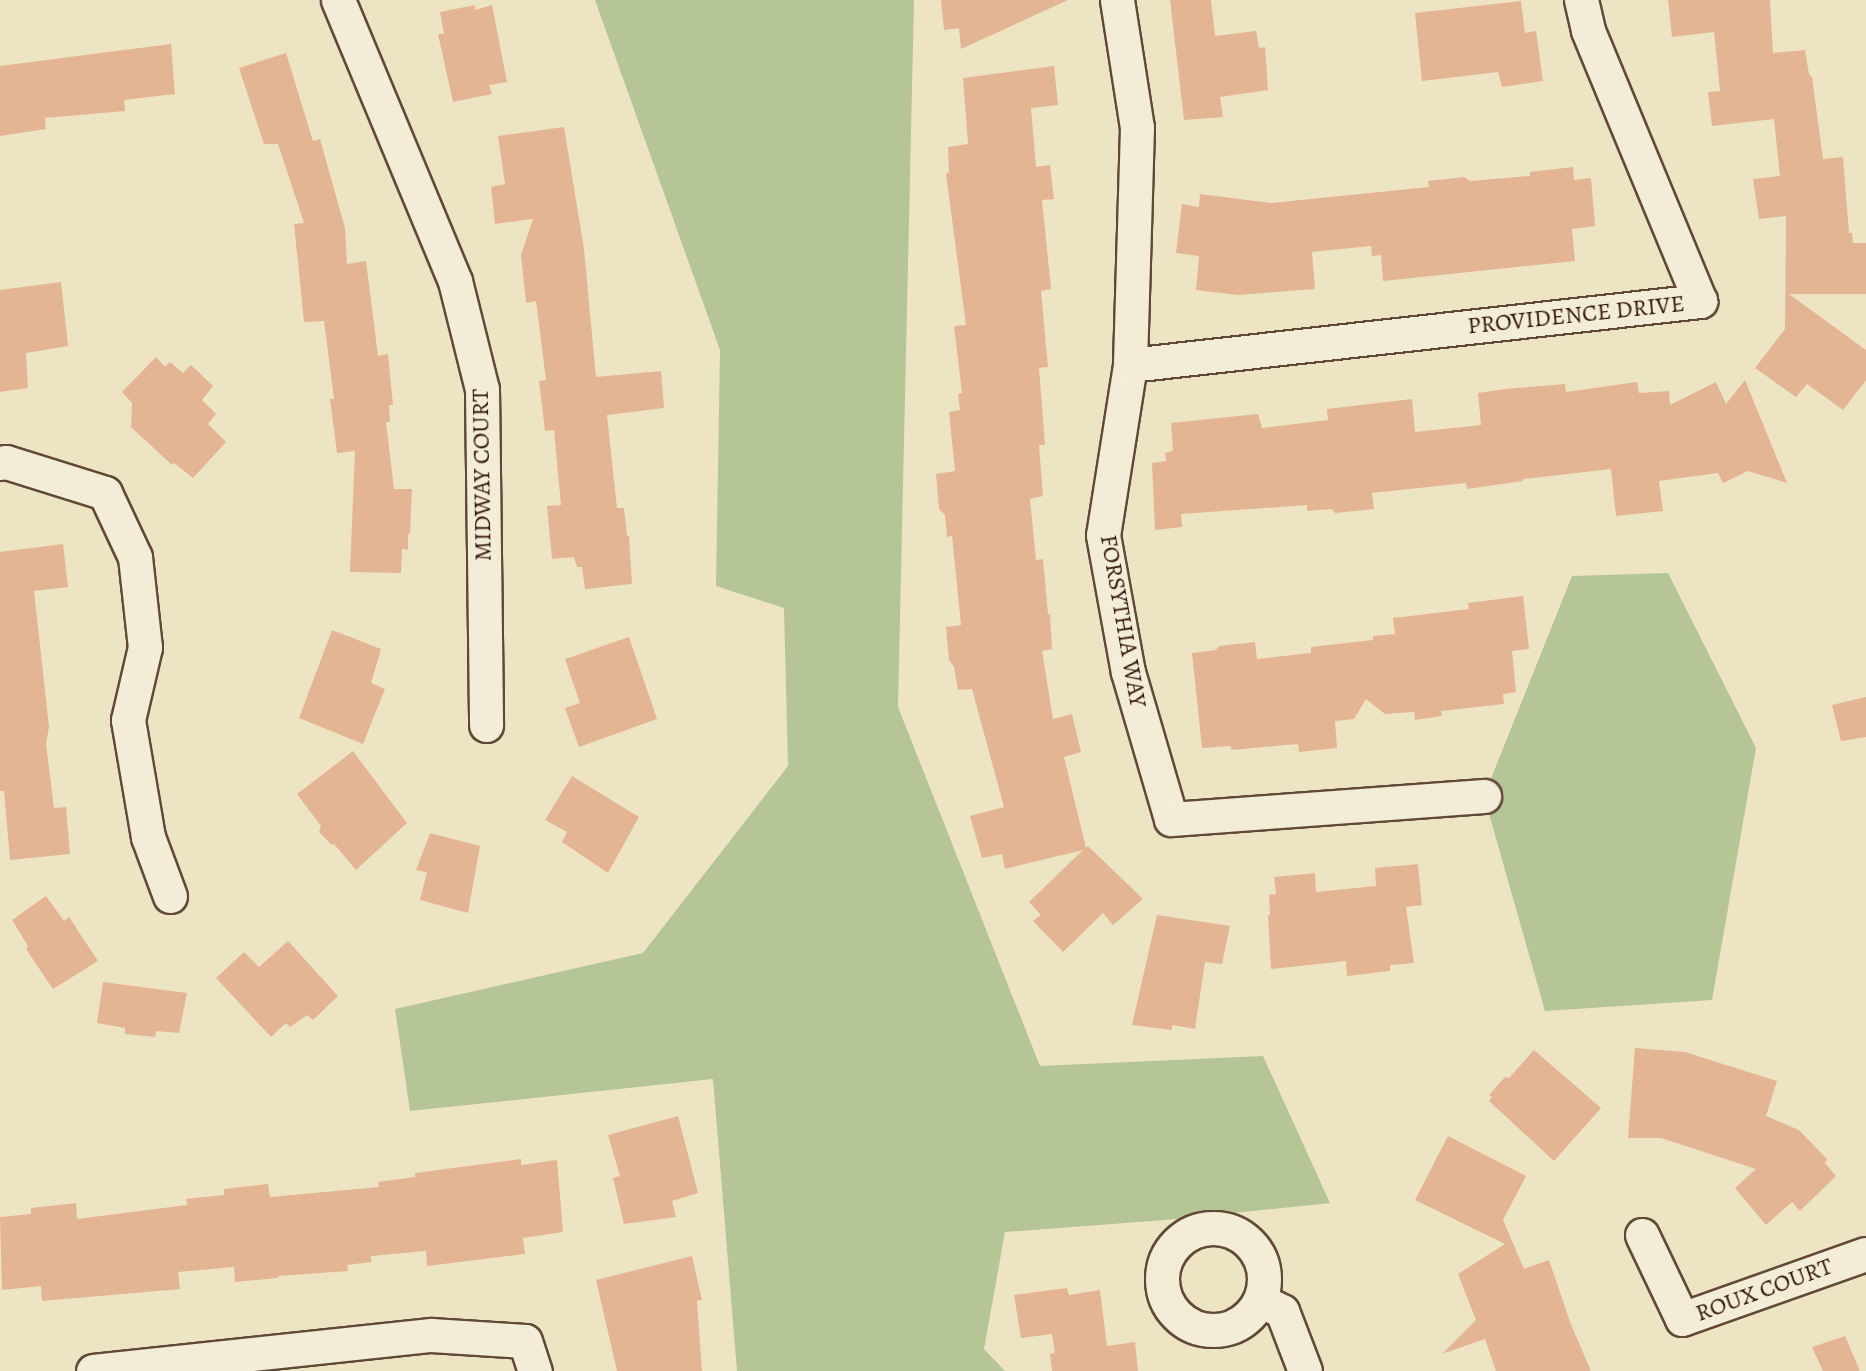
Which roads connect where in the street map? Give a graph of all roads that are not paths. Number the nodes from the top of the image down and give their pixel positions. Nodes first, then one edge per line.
1 (338, 0) edge
2 (1118, 0) edge
3 (1581, 0) edge
4 (1130, 364) junction
5 (0, 463) edge
6 (486, 725) dead end
7 (1484, 796) dead end
8 (170, 896) dead end
9 (1642, 1235) dead end
10 (1866, 1254) edge
11 (1260, 1299) dead end
12 (93, 1371) edge
13 (535, 1371) edge
14 (1305, 1371) edge

1 - 6 street, MIDWAY COURT
2 - 4 street, FORSYTHIA WAY
3 - 4 street, PROVIDENCE DRIVE
4 - 7 street, FORSYTHIA WAY
5 - 8 street
9 - 10 street, ROUX COURT
11 - 14 street
12 - 13 street

